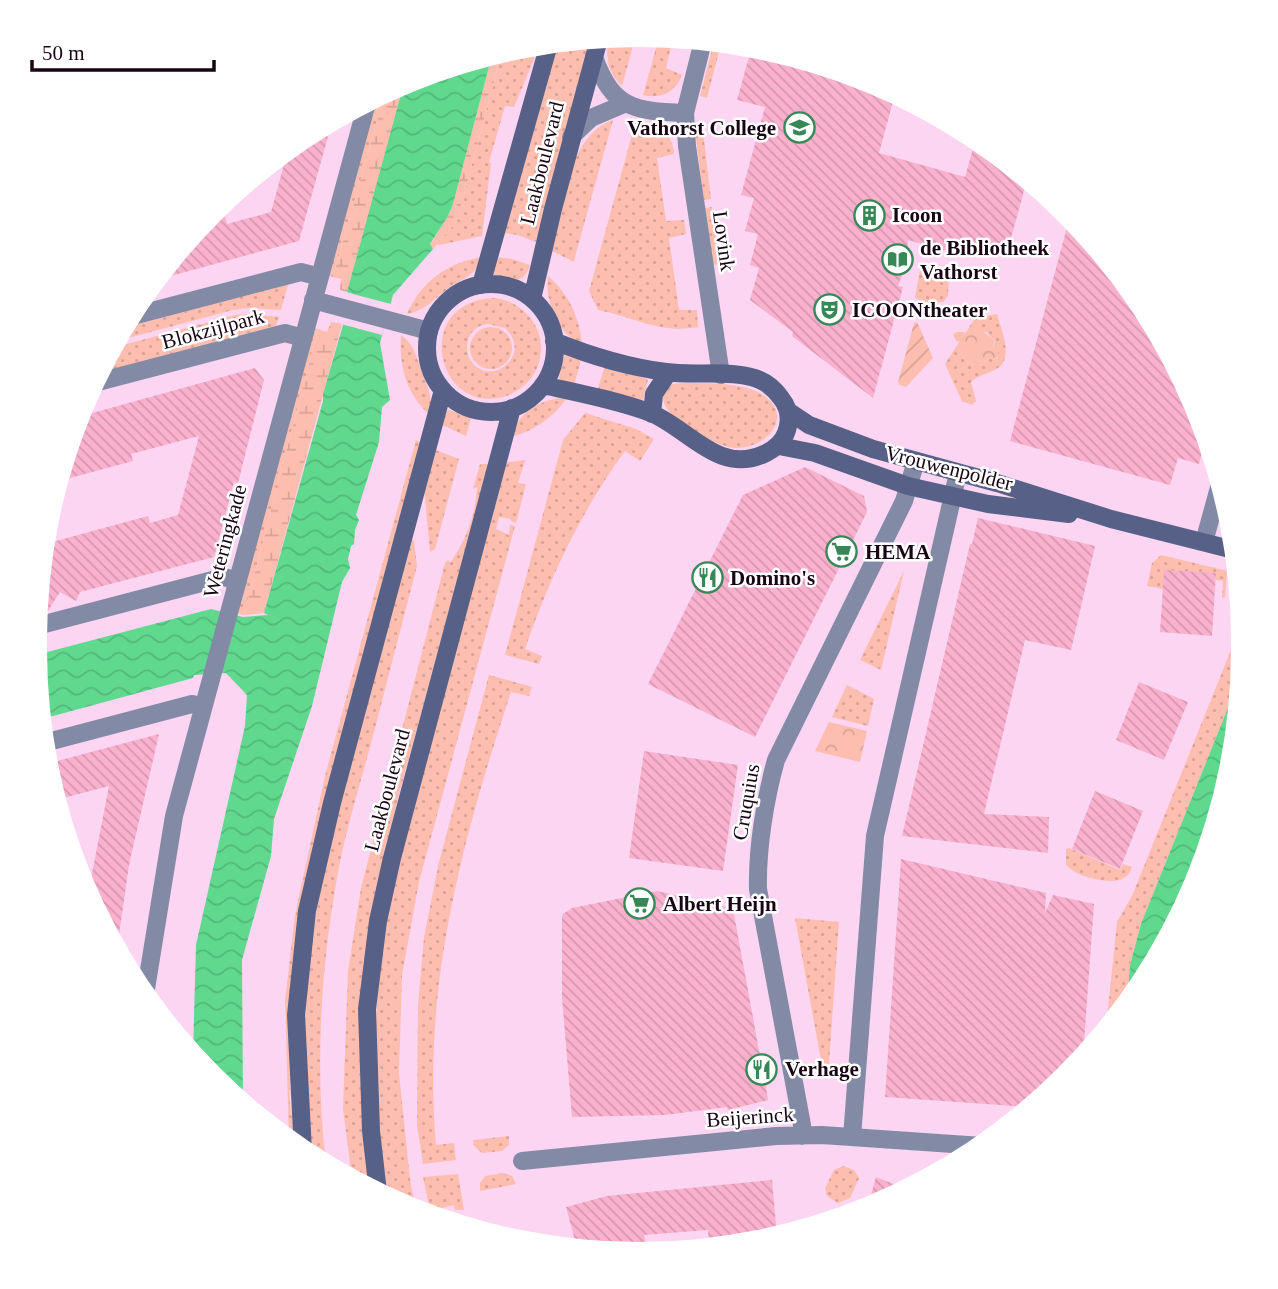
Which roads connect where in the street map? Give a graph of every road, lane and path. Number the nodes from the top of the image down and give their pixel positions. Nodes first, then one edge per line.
1 (596, 49) edge
2 (701, 51) edge
3 (547, 55) edge
4 (594, 57) junction
5 (624, 104) junction
6 (685, 113) junction
7 (364, 115) edge
8 (571, 137) junction
9 (320, 277) junction
10 (481, 285) junction
11 (532, 299) junction
12 (313, 300) junction
13 (145, 313) edge
14 (429, 331) junction
15 (303, 338) junction
16 (554, 341) junction
17 (668, 373) junction
18 (721, 375) junction
19 (107, 380) edge
20 (543, 385) junction
21 (443, 390) junction
22 (512, 408) junction
23 (788, 411) junction
24 (652, 414) junction
25 (779, 446) junction
26 (916, 461) junction
27 (958, 473) junction
28 (908, 486) junction
29 (952, 496) junction
30 (1215, 503) edge
31 (1111, 519) junction
32 (1204, 542) junction
33 (1223, 547) edge
34 (238, 580) junction
35 (48, 623) edge
36 (204, 707) junction
37 (54, 740) edge
38 (147, 980) edge
39 (302, 1136) edge
40 (802, 1136) junction
41 (852, 1137) junction
42 (964, 1145) edge
43 (522, 1161) dead end
44 (376, 1180) edge

1 - 4 main road, Laakboulevard
2 - 6 street, Lovink
3 - 10 main road, Laakboulevard
4 - 5 street
4 - 8 main road, Laakboulevard
5 - 6 street
5 - 8 street
6 - 18 street, Lovink
7 - 9 street, Weteringkade
8 - 11 main road, Laakboulevard
9 - 12 street, Weteringkade
9 - 13 street, Blokzijlpark
10 - 11 main road
10 - 14 main road
11 - 16 main road
12 - 14 street
12 - 15 street, Weteringkade
14 - 21 main road
15 - 19 street, Blokzijlpark
15 - 34 street, Weteringkade
16 - 17 main road, Vrouwenpolder
16 - 20 main road
17 - 18 main road, Vrouwenpolder
17 - 24 main road
18 - 23 main road, Vrouwenpolder
20 - 22 main road
20 - 24 main road
21 - 22 main road
21 - 39 main road
22 - 44 main road, Laakboulevard
23 - 25 main road
23 - 26 main road, Vrouwenpolder
24 - 25 main road
25 - 28 main road, Vrouwenpolder
26 - 27 main road, Vrouwenpolder
26 - 28 street, Cruquius
27 - 29 street
27 - 31 main road, Vrouwenpolder
28 - 29 main road, Vrouwenpolder
28 - 40 street, Cruquius
29 - 31 main road, Vrouwenpolder
29 - 41 street
30 - 32 street
31 - 32 main road, Vrouwenpolder
32 - 33 main road, Vrouwenpolder
34 - 35 street
34 - 36 street, Weteringkade
36 - 37 street
36 - 38 street, Weteringkade
40 - 41 street, Beijerinck
40 - 43 street, Beijerinck
41 - 42 street, Beijerinck

